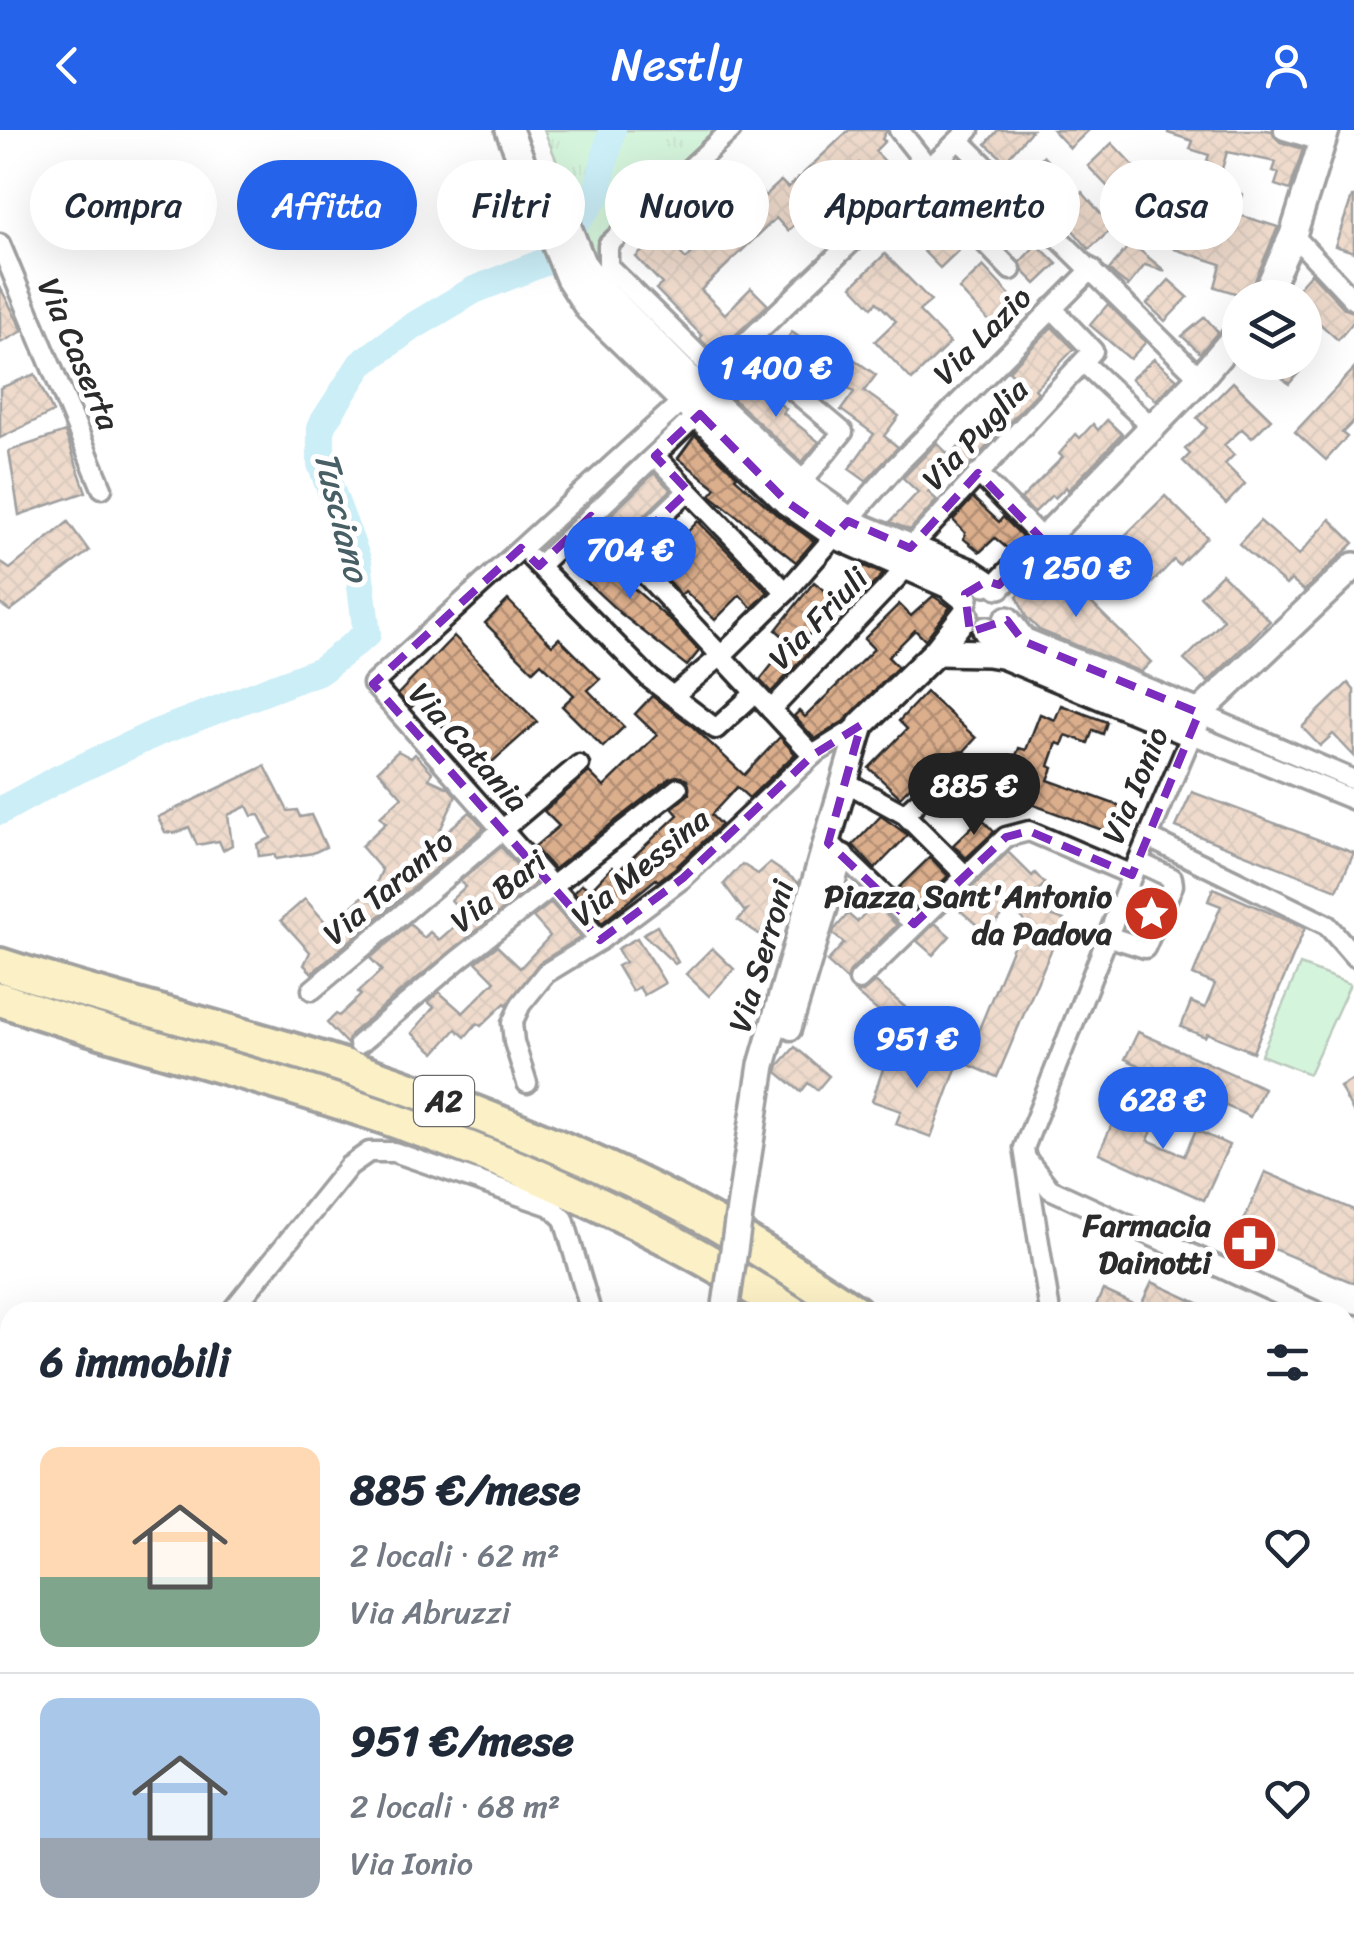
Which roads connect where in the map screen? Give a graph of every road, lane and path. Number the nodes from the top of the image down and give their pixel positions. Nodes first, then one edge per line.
1 (509, 130) edge
2 (527, 130) edge
3 (731, 130) edge
4 (899, 130) edge
5 (1284, 130) edge
6 (963, 133) edge
7 (1325, 136) edge
8 (525, 160) edge
9 (537, 160) edge
10 (918, 160) edge
11 (937, 160) edge
12 (1293, 235) junction
13 (0, 244) edge
14 (568, 250) edge
15 (846, 250) edge
16 (993, 250) edge
17 (1092, 269) junction
18 (576, 270) junction
19 (1011, 270) dead end
20 (1272, 280) edge
21 (1354, 300) edge
22 (1052, 308) junction
23 (1222, 352) edge
24 (1084, 363) junction
25 (1200, 378) junction
26 (701, 394) junction
27 (1152, 427) junction
28 (655, 456) junction
29 (978, 473) junction
30 (801, 483) junction
31 (102, 488) dead end
32 (688, 490) junction
33 (591, 516) junction
34 (842, 528) junction
35 (1042, 539) junction
36 (521, 548) junction
37 (624, 552) junction
38 (909, 558) junction
39 (540, 566) junction
40 (1354, 566) edge
41 (786, 592) junction
42 (983, 608) junction
43 (936, 652) junction
44 (721, 656) junction
45 (1006, 656) junction
46 (756, 693) junction
47 (673, 696) junction
48 (771, 710) junction
49 (1196, 723) junction
50 (861, 726) junction
51 (813, 756) junction
52 (962, 763) dead end
53 (579, 764) dead end
54 (1354, 780) edge
55 (844, 781) junction
56 (678, 788) dead end
57 (1354, 800) edge
58 (904, 814) junction
59 (503, 830) junction
60 (1150, 838) junction
61 (836, 848) junction
62 (1135, 868) junction
63 (966, 876) junction
64 (553, 886) junction
65 (914, 924) junction
66 (1108, 936) junction
67 (600, 940) junction
68 (1354, 956) edge
69 (0, 966) edge
70 (859, 980) dead end
71 (312, 990) dead end
72 (0, 999) edge
73 (792, 1030) dead end
74 (359, 1044) dead end
75 (528, 1082) dead end
76 (1028, 1160) junction
77 (238, 1302) edge
78 (588, 1302) edge
79 (726, 1302) edge
80 (774, 1302) edge
81 (840, 1302) edge
82 (1049, 1302) edge
83 (1295, 1302) edge

1 - 8 street
2 - 9 street
3 - 26 street
4 - 10 street
5 - 7 street
6 - 11 street
6 - 17 street
7 - 12 street
12 - 20 street
12 - 21 street
13 - 31 street, Via Caserta
14 - 18 street
15 - 26 street
16 - 19 street
17 - 22 street, Via Lazio
17 - 25 street
18 - 26 street
18 - 26 street
22 - 24 street
22 - 34 street, Via Lazio
23 - 25 street, Via Serroni
24 - 27 street
24 - 29 street, Via Puglia
25 - 27 street, Via Serroni
26 - 28 street
26 - 30 street
26 - 30 street
26 - 34 street
26 - 36 street
27 - 35 street, Via Serroni
28 - 32 street
28 - 33 street
29 - 35 street
29 - 38 street, Via Puglia
30 - 34 street
32 - 37 street
32 - 41 street
33 - 37 street
33 - 39 street
34 - 38 street
34 - 41 street, Via Lazio
35 - 42 street, Via Serroni
36 - 39 street
36 - 59 street, Via Catania
37 - 44 street
38 - 42 street
38 - 48 street, Via Friuli
39 - 47 street
40 - 49 street, Via Ionio
41 - 44 street, Via Lazio
42 - 43 street, Via Serroni
42 - 45 street
42 - 49 street
43 - 45 street
43 - 50 street, Via Serroni
44 - 46 street
44 - 47 street, Via Lazio
45 - 49 street
46 - 47 street
46 - 48 street
48 - 51 street
49 - 54 street
49 - 57 street
49 - 60 street, Via Ionio
50 - 51 street, Via Messina
50 - 55 street, Via Serroni
51 - 67 street, Via Messina
52 - 58 street
53 - 59 street, Via Taranto
55 - 58 street
55 - 61 street, Via Serroni
56 - 64 street, Via Bari
58 - 63 street
59 - 64 street, Via Catania
59 - 71 street, Via Taranto
60 - 62 street, Via Ionio
60 - 68 street
61 - 65 street
61 - 73 street
61 - 79 street, Via Serroni, bridge
62 - 63 street
62 - 66 street, Via Ionio
62 - 66 street
63 - 65 street
64 - 67 street, Via Catania
64 - 74 street, Via Bari
65 - 70 street
66 - 76 street, Via Ionio
67 - 75 street, Via Messina
69 - 81 highway, A2
72 - 80 highway, A2
76 - 82 street, Via Ionio
76 - 83 street
77 - 78 street

